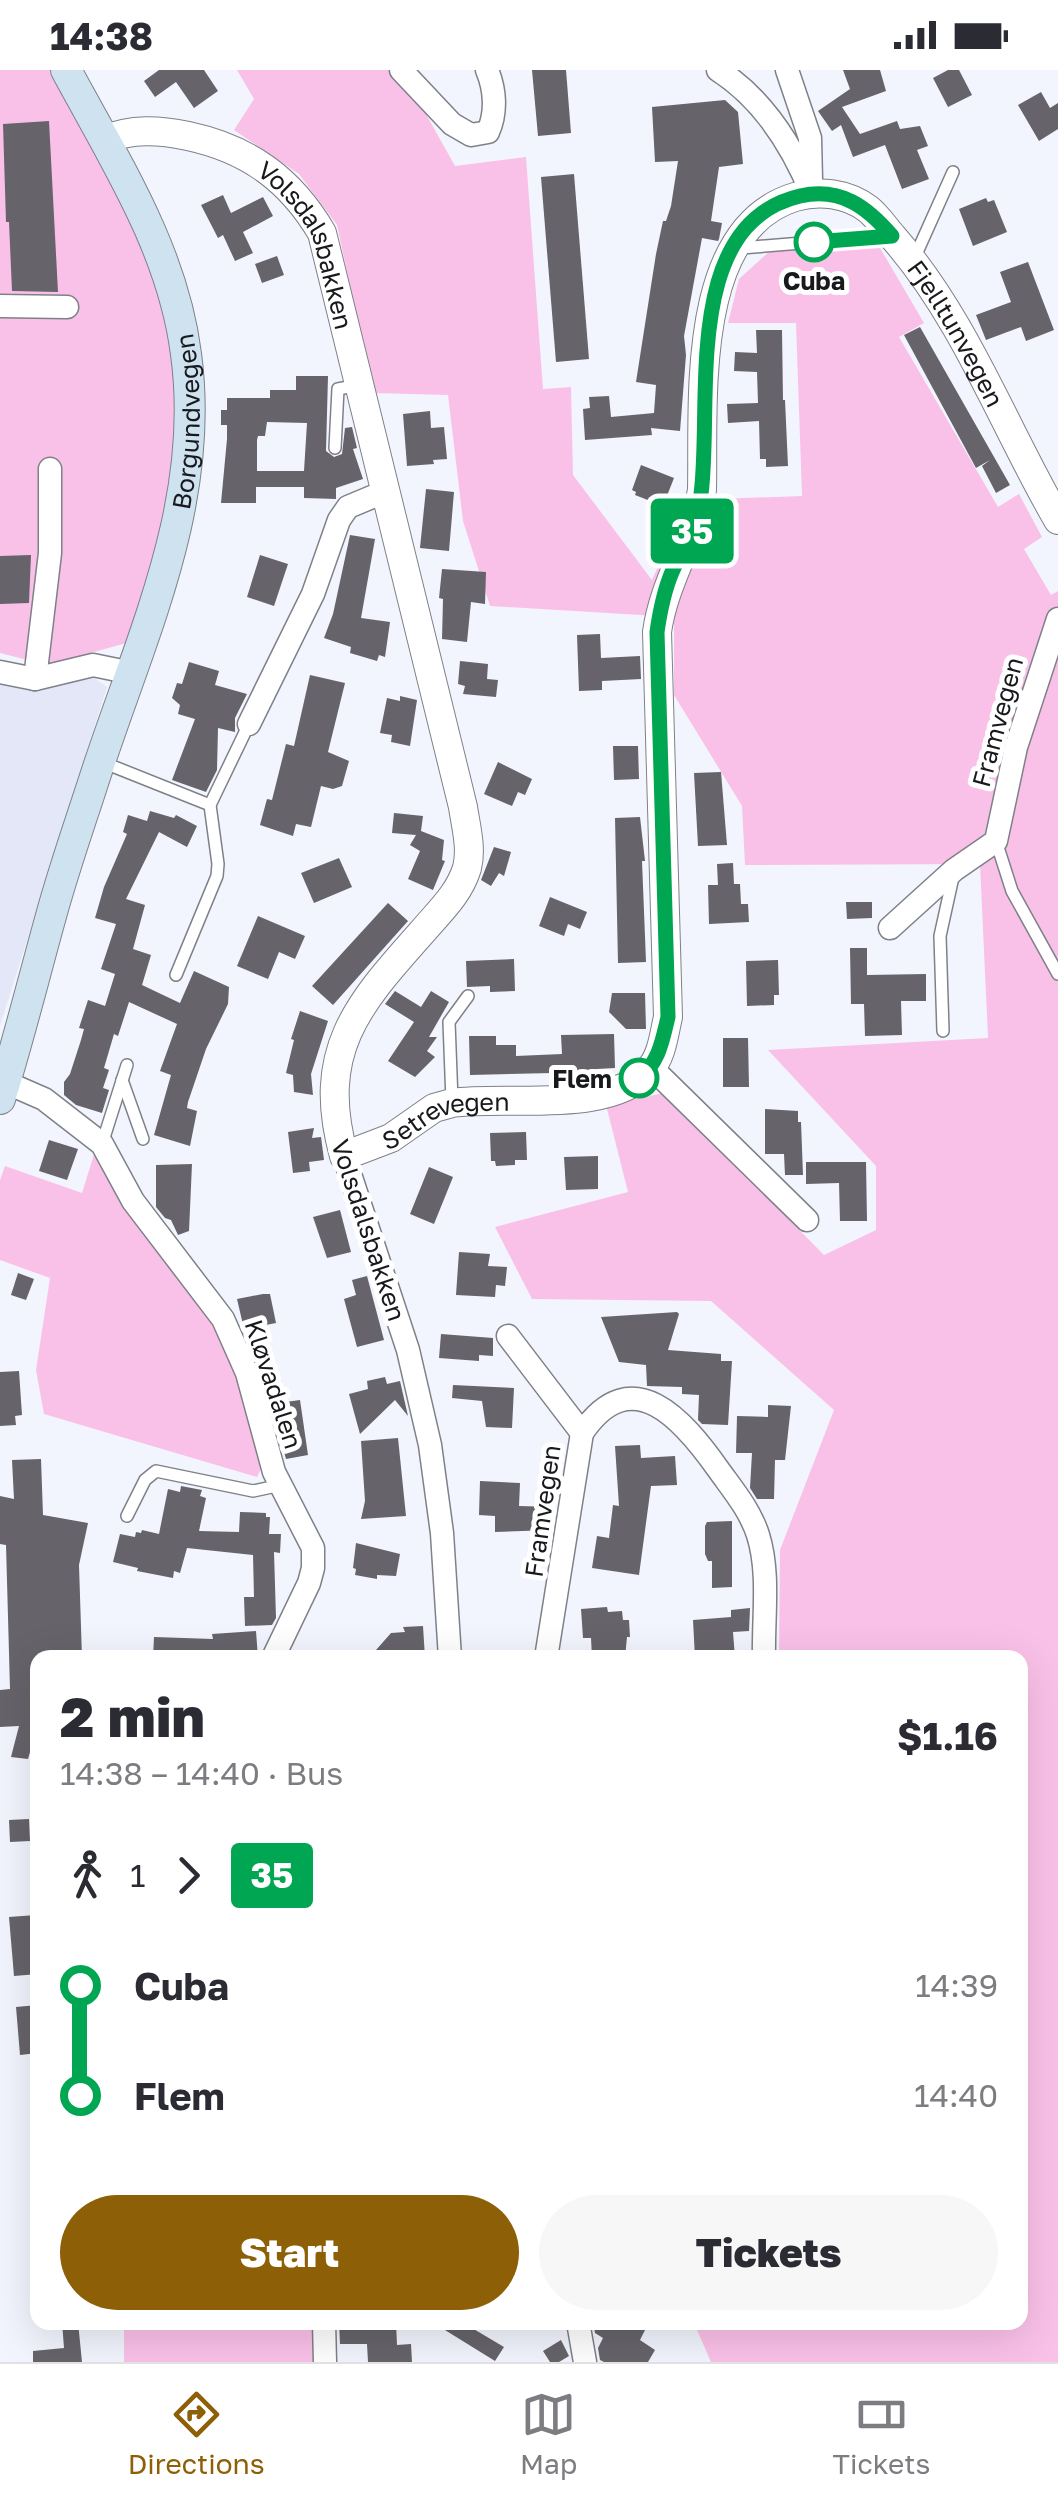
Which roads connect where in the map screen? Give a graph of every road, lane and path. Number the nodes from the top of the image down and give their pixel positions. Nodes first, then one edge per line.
1 (66, 70) edge
2 (402, 70) edge
3 (487, 70) edge
4 (718, 70) edge
5 (787, 70) edge
6 (104, 140) junction
7 (954, 172) dead end
8 (812, 194) junction
9 (892, 236) junction
10 (732, 248) junction
11 (914, 261) junction
12 (0, 306) edge
13 (67, 307) dead end
14 (359, 385) junction
15 (335, 448) dead end
16 (50, 469) dead end
17 (384, 492) junction
18 (1058, 520) edge
19 (1058, 620) edge
20 (0, 672) edge
21 (132, 672) junction
22 (35, 679) junction
23 (249, 724) joint
24 (100, 761) junction
25 (210, 805) junction
26 (996, 841) junction
27 (954, 870) junction
28 (890, 928) dead end
29 (1058, 974) edge
30 (176, 975) dead end
31 (468, 996) dead end
32 (943, 1031) dead end
33 (126, 1065) dead end
34 (652, 1068) junction
35 (122, 1080) junction
36 (3, 1090) edge
37 (452, 1102) junction
38 (142, 1139) dead end
39 (102, 1144) junction
40 (344, 1156) junction
41 (807, 1220) dead end
42 (508, 1336) dead end
43 (582, 1433) junction
44 (280, 1485) junction
45 (127, 1516) dead end
46 (277, 1650) edge
47 (449, 1650) edge
48 (547, 1650) edge
49 (764, 1650) edge
50 (324, 2330) edge
51 (579, 2330) edge
52 (325, 2362) edge
53 (584, 2362) edge

1 - 6 main road, Borgundvegen
2 - 3 street
4 - 8 street
5 - 8 street
6 - 14 street, Volsdalsbakken
6 - 21 main road, Borgundvegen
7 - 11 lane
8 - 9 street, Fjelltunvegen
8 - 10 street
9 - 10 lane
9 - 11 street, Fjelltunvegen
10 - 34 street
11 - 18 street, Fjelltunvegen
12 - 13 street
14 - 15 lane
14 - 17 street, Volsdalsbakken
16 - 22 street
17 - 23 street
17 - 40 street, Volsdalsbakken
19 - 26 street, Framvegen
20 - 22 street
21 - 22 street
21 - 24 main road, Borgundvegen
23 - 25 lane
24 - 25 lane
24 - 36 main road, Borgundvegen
25 - 30 lane
26 - 27 street
26 - 29 lane, Framvegen
27 - 28 street
27 - 32 lane
31 - 37 lane
33 - 35 lane
34 - 37 street, Setrevegen
34 - 41 street
35 - 38 lane
35 - 39 lane
36 - 39 street, Kløvadalen
37 - 40 street, Setrevegen
39 - 44 street, Kløvadalen
40 - 47 street, Volsdalsbakken
42 - 43 street, Framvegen
43 - 48 street, Framvegen
43 - 49 street
44 - 45 lane
44 - 46 street, Kløvadalen
50 - 52 street
51 - 53 street

